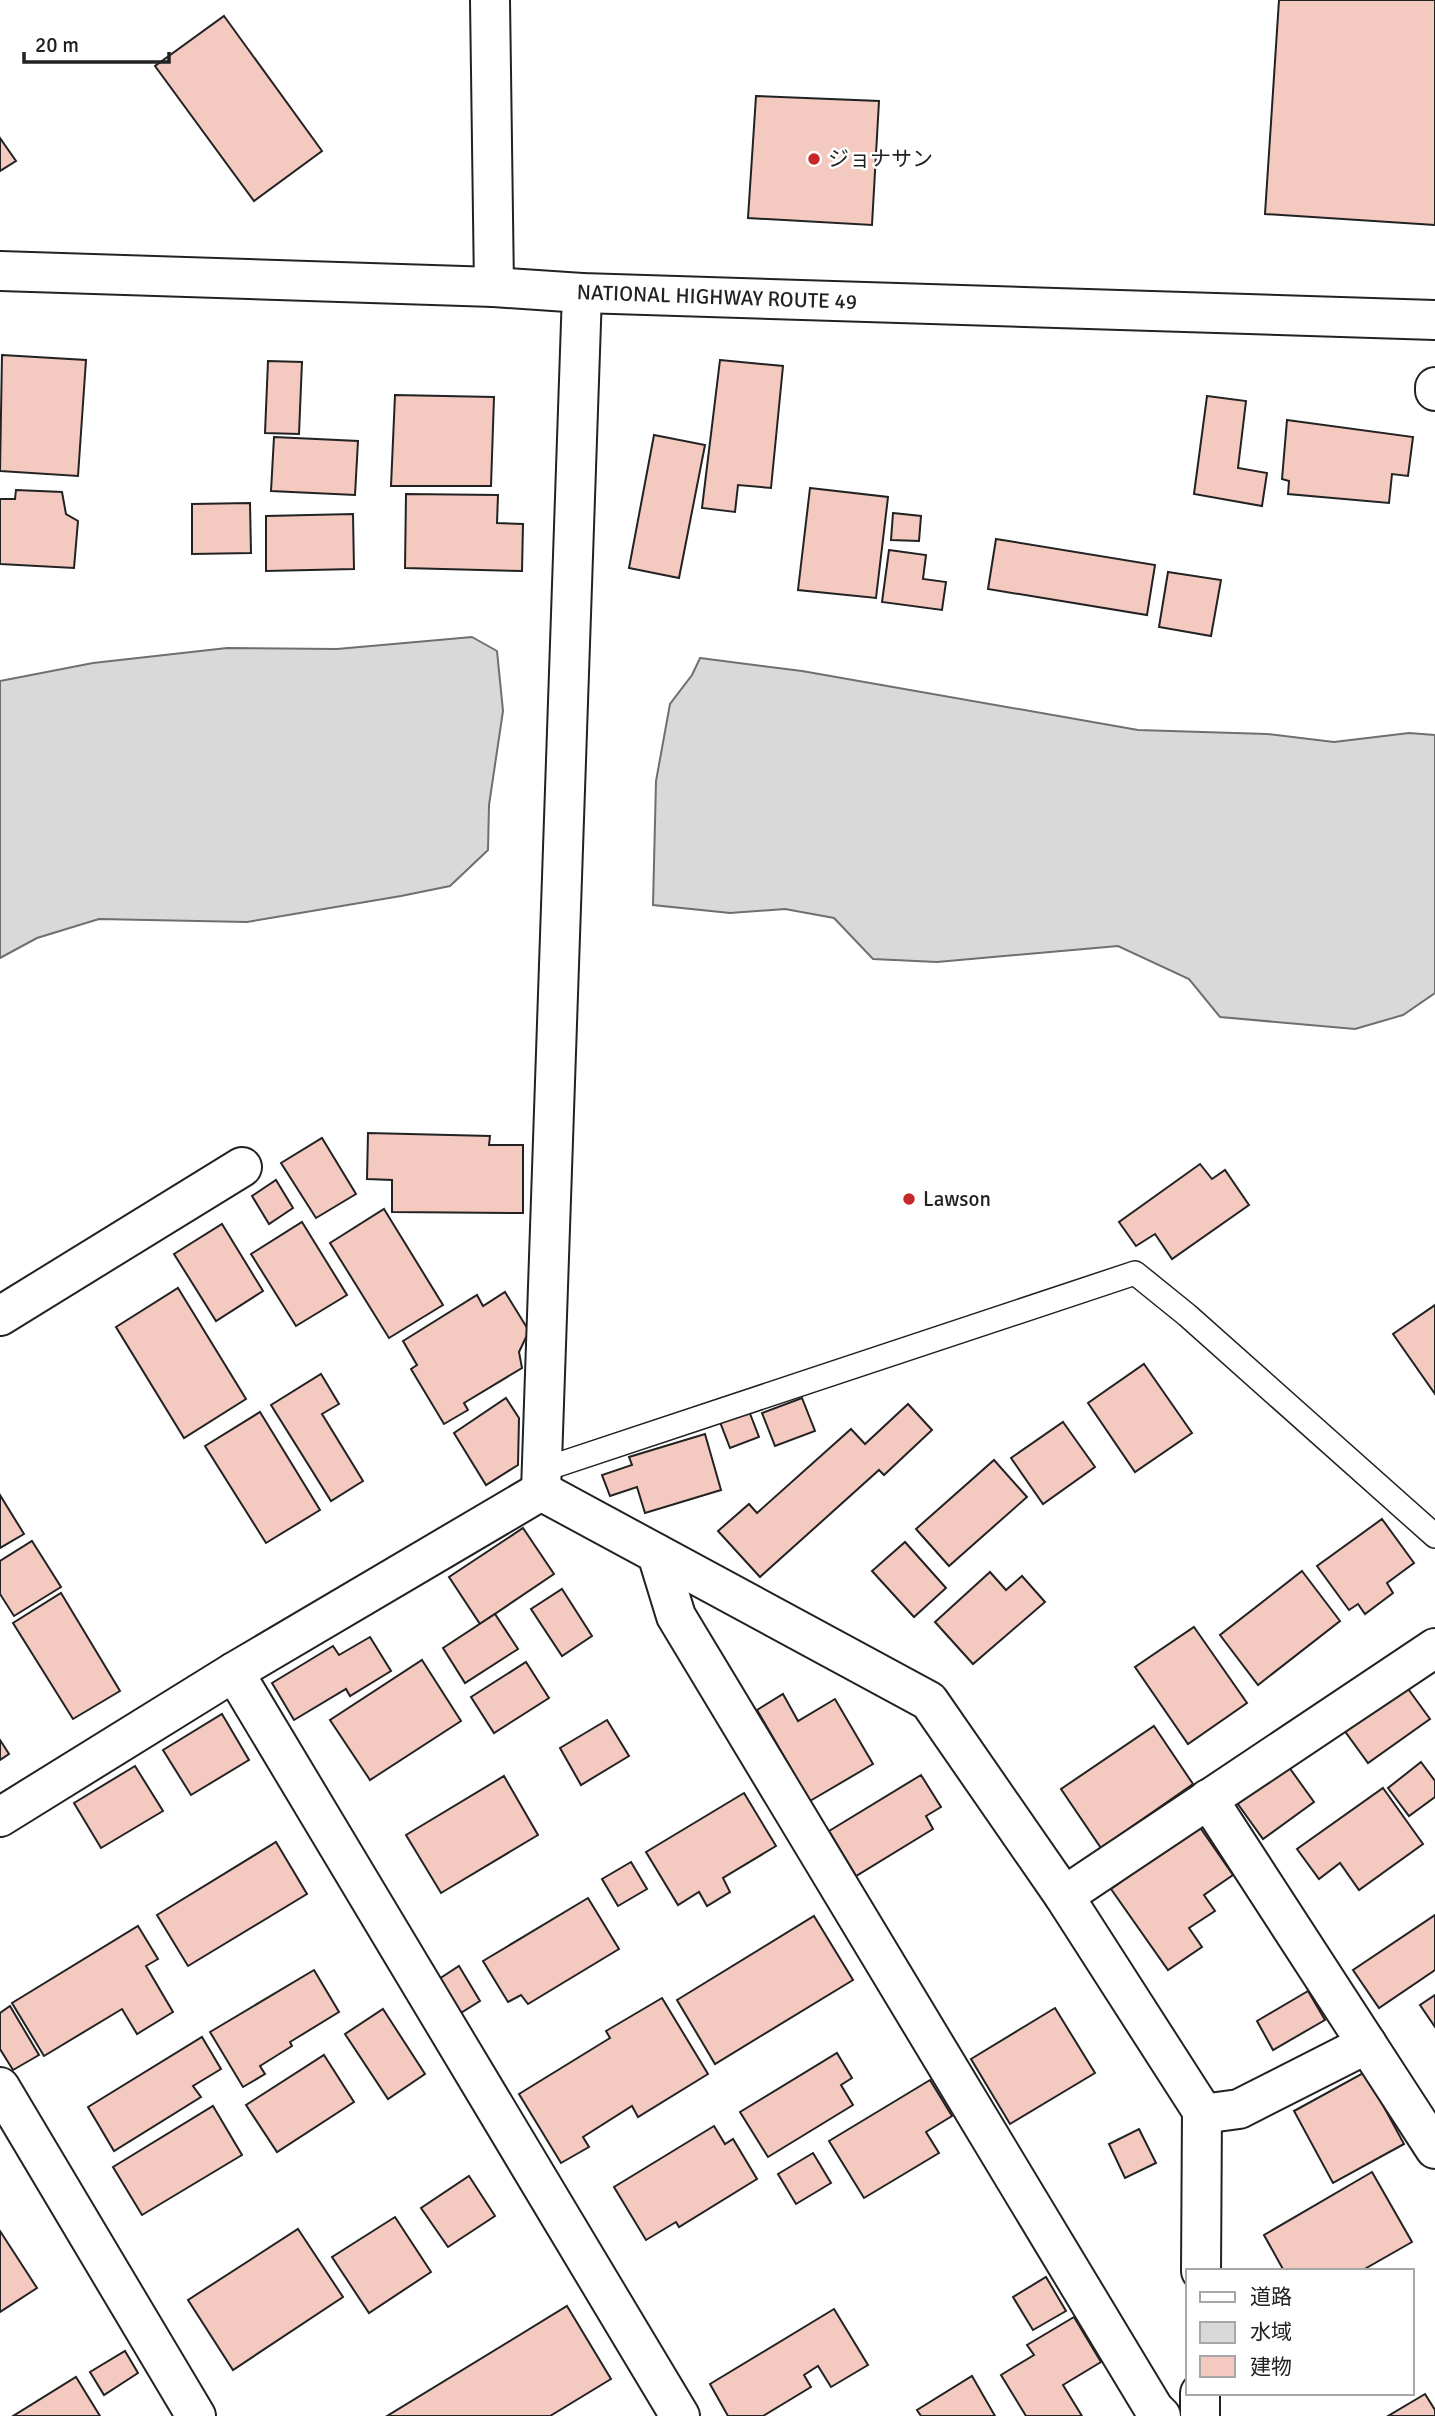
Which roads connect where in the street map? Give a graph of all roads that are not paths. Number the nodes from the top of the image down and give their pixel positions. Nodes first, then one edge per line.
1 (490, 0) edge
2 (0, 271) edge
3 (494, 287) junction
4 (582, 293) junction
5 (1435, 320) edge
6 (242, 1167) dead end
7 (0, 1316) edge
8 (542, 1481) junction
9 (1435, 1536) edge
10 (657, 1554) junction
11 (1435, 1648) edge
12 (234, 1672) junction
13 (1208, 1799) junction
14 (0, 1817) edge
15 (1064, 1896) junction
16 (1367, 2045) junction
17 (0, 2087) edge
18 (1202, 2114) junction
19 (1435, 2150) edge
20 (1201, 2269) edge
21 (1200, 2395) edge
22 (196, 2416) edge
23 (680, 2416) edge
24 (1161, 2416) edge
25 (1200, 2416) edge

1 - 3 main road
2 - 3 main road, NATIONAL HIGHWAY ROUTE 49
3 - 4 main road, NATIONAL HIGHWAY ROUTE 49
4 - 5 main road, NATIONAL HIGHWAY ROUTE 49
4 - 8 main road
6 - 7 main road
8 - 9 lane
8 - 10 main road
8 - 12 main road
10 - 15 main road
10 - 24 main road
11 - 13 main road
12 - 14 main road
12 - 23 main road
13 - 15 main road
13 - 16 main road
15 - 18 main road
16 - 18 main road
16 - 19 main road
17 - 22 main road
18 - 20 main road
21 - 25 main road

